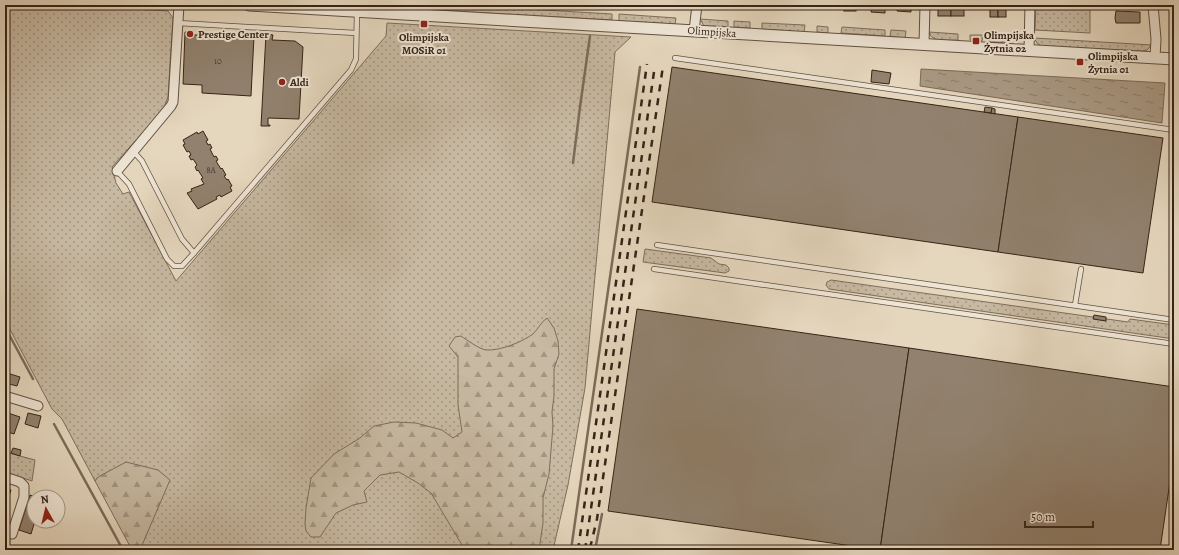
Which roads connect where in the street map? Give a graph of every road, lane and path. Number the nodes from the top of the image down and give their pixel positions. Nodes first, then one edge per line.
1 (179, 5) edge
2 (249, 5) edge
3 (697, 5) edge
4 (925, 5) edge
5 (1030, 5) edge
6 (1153, 5) edge
7 (357, 8) edge
8 (178, 23) junction
9 (694, 31) junction
10 (356, 33) junction
11 (924, 44) junction
12 (1029, 50) junction
13 (675, 58) dead end
14 (1155, 58) junction
15 (1174, 59) edge
16 (1174, 130) edge
17 (133, 151) junction
18 (117, 171) joint
19 (657, 245) dead end
20 (194, 253) junction
21 (1081, 269) dead end
22 (654, 270) dead end
23 (1075, 306) junction
24 (1174, 320) edge
25 (1174, 344) edge
26 (5, 396) edge
27 (38, 406) dead end
28 (5, 477) edge
29 (1174, 528) edge
30 (12, 534) dead end
31 (1171, 550) edge

1 - 8 street
2 - 7 street, Olimpijska
3 - 9 street
4 - 11 street
5 - 12 street
6 - 14 street
7 - 9 street, Olimpijska
7 - 10 lane
8 - 10 lane
8 - 17 street
9 - 11 street, Olimpijska
10 - 20 lane
11 - 12 street, Olimpijska
12 - 14 street, Olimpijska
13 - 16 lane
14 - 15 street, Olimpijska
17 - 18 street
17 - 20 lane
18 - 20 lane
19 - 23 lane
21 - 23 lane
22 - 25 lane
23 - 24 lane
26 - 27 street
28 - 30 street
29 - 31 lane

